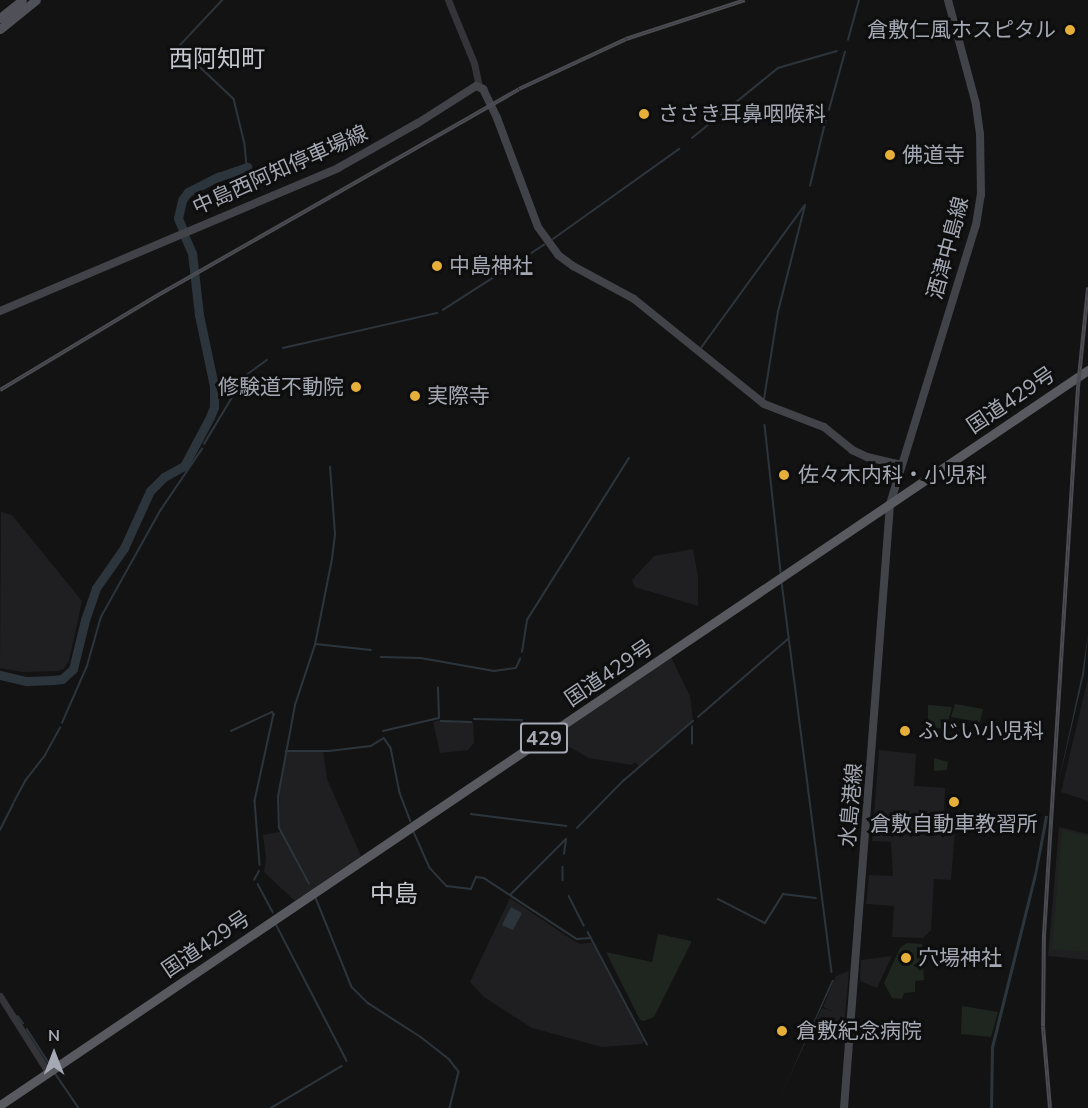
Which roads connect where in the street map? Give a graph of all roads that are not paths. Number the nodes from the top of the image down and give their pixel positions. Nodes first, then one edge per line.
1 (22, 0) edge
2 (36, 0) edge
3 (448, 0) edge
4 (948, 0) edge
5 (0, 18) edge
6 (0, 29) edge
7 (479, 87) junction
8 (0, 311) edge
9 (1088, 370) edge
10 (901, 465) junction
11 (890, 504) junction
12 (0, 996) edge
13 (48, 1072) junction
14 (0, 1105) edge
15 (844, 1108) edge

1 - 5 main road
2 - 6 main road
3 - 7 street
4 - 10 main road, 酒津中島線
7 - 8 main road, 中島西阿知停車場線
7 - 10 main road
9 - 11 highway, 国道429号 / 429
10 - 11 main road
11 - 13 highway, 国道429号 / 429
11 - 15 main road, 水島港線
12 - 13 street
13 - 14 highway, 国道429号 / 429

